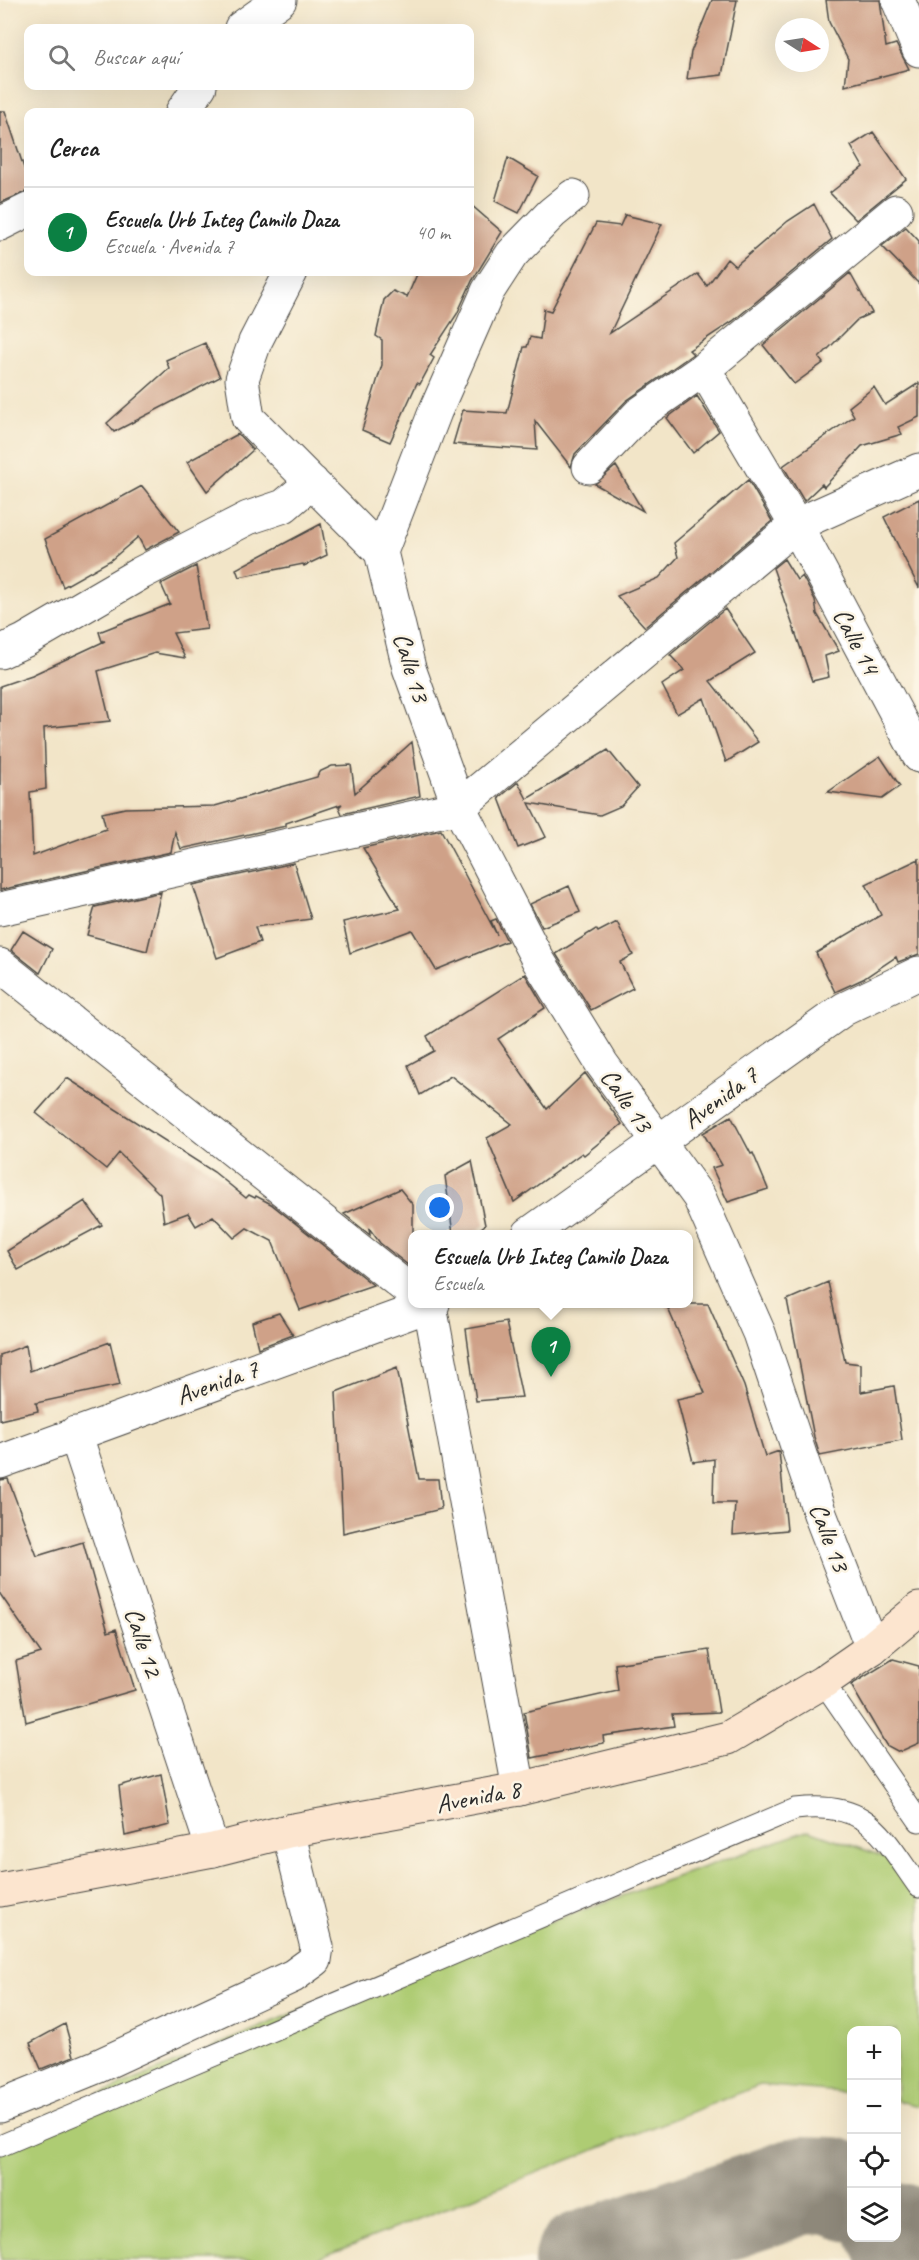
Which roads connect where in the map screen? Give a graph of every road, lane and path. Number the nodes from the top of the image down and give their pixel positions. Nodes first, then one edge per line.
1 (280, 0) edge
2 (898, 0) edge
3 (247, 24) edge
4 (919, 50) edge
5 (197, 90) edge
6 (185, 108) edge
7 (573, 196) dead end
8 (896, 211) dead end
9 (24, 212) edge
10 (0, 224) edge
11 (289, 276) edge
12 (704, 369) junction
13 (590, 467) dead end
14 (919, 470) edge
15 (312, 482) junction
16 (796, 525) junction
17 (381, 552) junction
18 (0, 652) edge
19 (919, 756) edge
20 (459, 807) junction
21 (0, 909) edge
22 (0, 965) edge
23 (919, 973) edge
24 (657, 1142) junction
25 (535, 1230) edge
26 (408, 1287) edge
27 (408, 1308) edge
28 (427, 1308) edge
29 (75, 1433) junction
30 (0, 1462) edge
31 (919, 1609) edge
32 (872, 1648) junction
33 (823, 1682) junction
34 (519, 1789) junction
35 (919, 1821) edge
36 (288, 1831) junction
37 (213, 1850) junction
38 (919, 1887) edge
39 (0, 1890) edge
40 (0, 2106) edge
41 (0, 2146) edge

1 - 3 street
2 - 4 street
5 - 6 street
7 - 17 street
8 - 12 street
9 - 10 street
11 - 15 street
12 - 13 street
12 - 16 street, Calle 14
14 - 16 street
15 - 17 street
15 - 18 street
16 - 19 street, Calle 14
16 - 20 street
17 - 20 street, Calle 13
20 - 21 street
20 - 24 street, Calle 13
22 - 26 street
23 - 24 street, Avenida 7
24 - 25 street, Avenida 7
24 - 32 street, Calle 13
27 - 29 street, Avenida 7
28 - 34 street
29 - 30 street, Avenida 7
29 - 37 street, Calle 12
31 - 32 street, Avenida 8
32 - 33 street, Avenida 8
33 - 34 street, Avenida 8
33 - 35 lane
34 - 36 street, Avenida 8
36 - 37 street, Avenida 8
36 - 40 street
37 - 39 street, Avenida 8
38 - 41 lane

